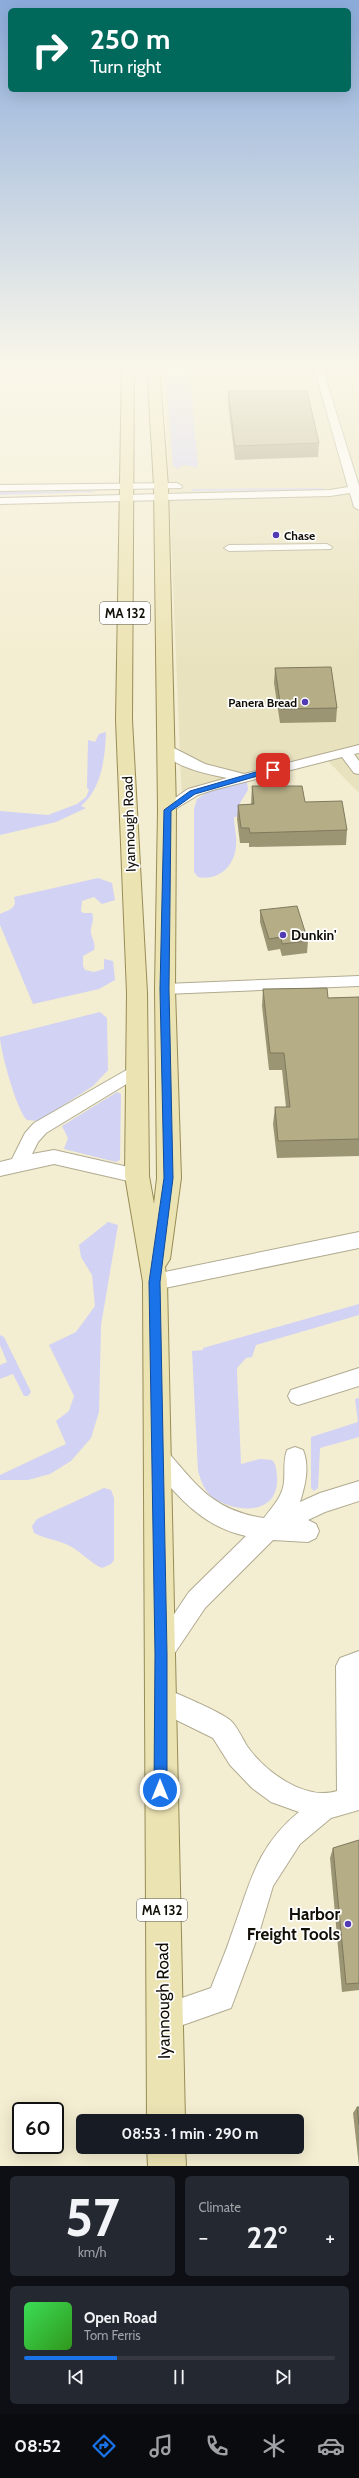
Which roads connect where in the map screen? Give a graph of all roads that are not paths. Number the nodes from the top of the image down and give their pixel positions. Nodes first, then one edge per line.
1 (126, 465) edge
2 (159, 465) edge
3 (350, 465) edge
4 (203, 485) dead end
5 (189, 486) dead end
6 (0, 488) edge
7 (357, 488) edge
8 (125, 492) junction
9 (161, 492) junction
10 (0, 501) edge
11 (359, 507) edge
12 (327, 547) dead end
13 (229, 548) dead end
14 (166, 748) junction
15 (359, 749) edge
16 (345, 752) junction
17 (359, 770) edge
18 (244, 776) junction
19 (167, 810) junction
20 (359, 981) edge
21 (165, 989) junction
22 (137, 1070) junction
23 (19, 1164) junction
24 (0, 1169) edge
25 (137, 1176) junction
26 (359, 1240) edge
27 (154, 1282) junction
28 (359, 1377) edge
29 (298, 1396) dead end
30 (158, 1457) junction
31 (295, 1457) dead end
32 (359, 1491) edge
33 (269, 1529) junction
34 (308, 1532) dead end
35 (161, 1654) junction
36 (359, 1663) edge
37 (161, 1699) junction
38 (354, 1798) edge
39 (324, 1808) junction
40 (163, 2018) junction
41 (166, 2114) edge
42 (166, 2154) edge
43 (167, 2166) edge

1 - 8 main road, Iyannough Road / MA 132
2 - 9 main road, Iyannough Road / MA 132
3 - 7 lane
4 - 7 lane
5 - 9 lane
6 - 8 lane
7 - 9 lane
7 - 11 lane
8 - 9 lane
8 - 10 lane
8 - 22 main road, Iyannough Road / MA 132
9 - 14 main road, Iyannough Road / MA 132
12 - 13 lane
14 - 18 lane
14 - 19 main road, Iyannough Road / MA 132
15 - 16 lane
16 - 17 lane
16 - 18 lane
18 - 19 lane
19 - 21 main road, Iyannough Road / MA 132
20 - 21 lane
21 - 27 main road, Iyannough Road / MA 132
22 - 23 lane
22 - 25 main road, Iyannough Road / MA 132
23 - 24 lane
23 - 25 lane
25 - 27 main road, Iyannough Road / MA 132
26 - 27 lane
27 - 30 main road, Iyannough Road / MA 132
28 - 29 lane
30 - 33 lane
30 - 35 main road, Iyannough Road / MA 132
31 - 33 lane
32 - 33 lane
33 - 34 lane
33 - 35 lane
35 - 37 main road, Iyannough Road / MA 132
36 - 38 lane
37 - 39 lane
37 - 40 main road, Iyannough Road / MA 132
38 - 39 lane
39 - 40 lane
40 - 41 main road, Iyannough Road / MA 132
42 - 43 main road

